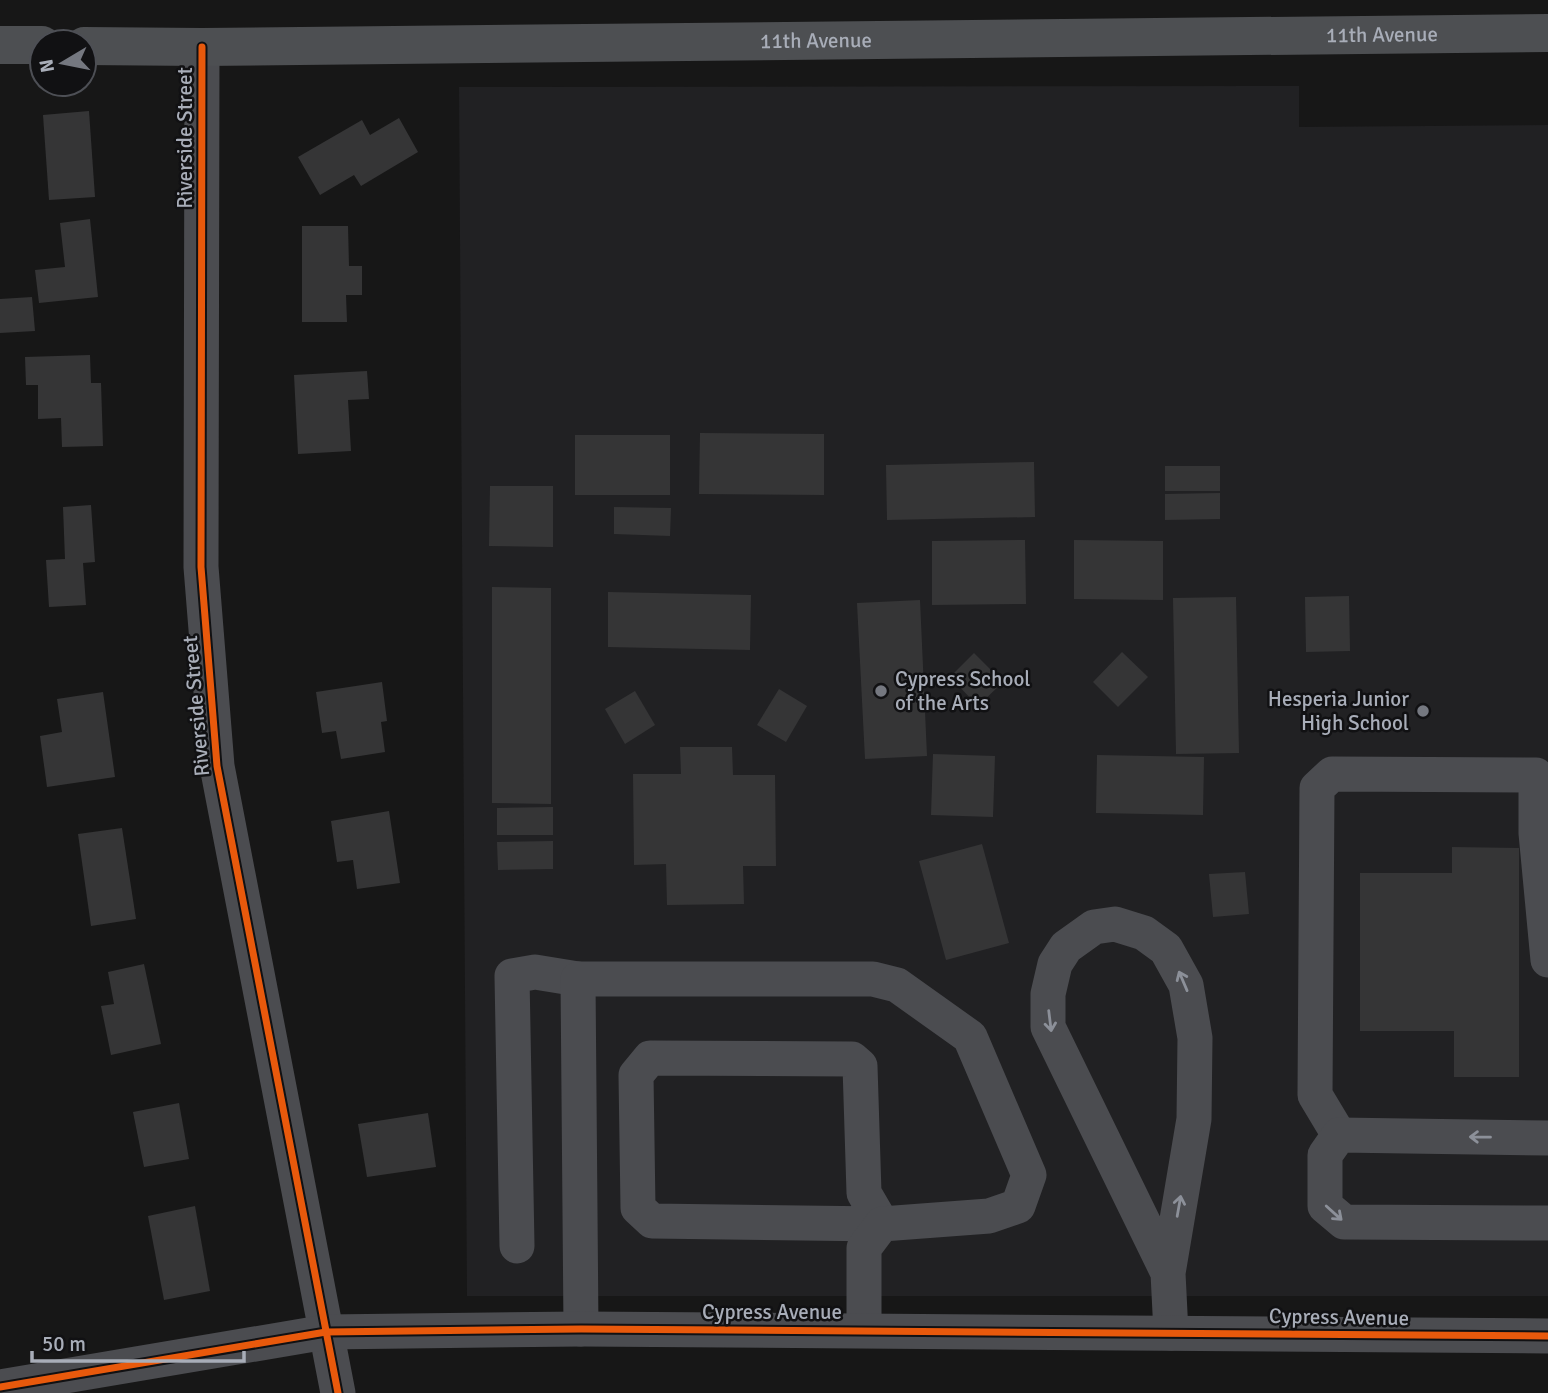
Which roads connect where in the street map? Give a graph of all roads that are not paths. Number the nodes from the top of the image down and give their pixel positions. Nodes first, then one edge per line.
1 (1548, 33) edge
2 (0, 44) edge
3 (28, 45) edge
4 (98, 46) edge
5 (202, 47) junction
6 (1542, 775) edge
7 (1548, 960) edge
8 (578, 979) junction
9 (1339, 1135) junction
10 (1548, 1138) edge
11 (580, 1140) junction
12 (637, 1142) junction
13 (1548, 1223) edge
14 (882, 1224) junction
15 (517, 1247) dead end
16 (1168, 1273) junction
17 (581, 1329) junction
18 (864, 1330) junction
19 (326, 1332) junction
20 (1171, 1333) junction
21 (1548, 1336) edge
22 (0, 1387) edge
23 (338, 1393) edge

1 - 5 main road, 11th Avenue
2 - 3 main road
4 - 5 main road, 11th Avenue
5 - 19 street, Riverside Street
6 - 7 street
6 - 9 street
8 - 11 street
8 - 14 street
8 - 15 street
10 -> 9 street
9 -> 13 street
11 - 12 street
11 - 17 street
12 - 14 street
12 - 14 street
14 - 18 street
16 -> 16 street
16 - 20 street
17 - 18 street, Cypress Avenue
17 - 19 street, Cypress Avenue
18 - 20 street, Cypress Avenue
19 - 22 street, Cypress Avenue
19 - 23 street, Riverside Street
20 - 21 street, Cypress Avenue

